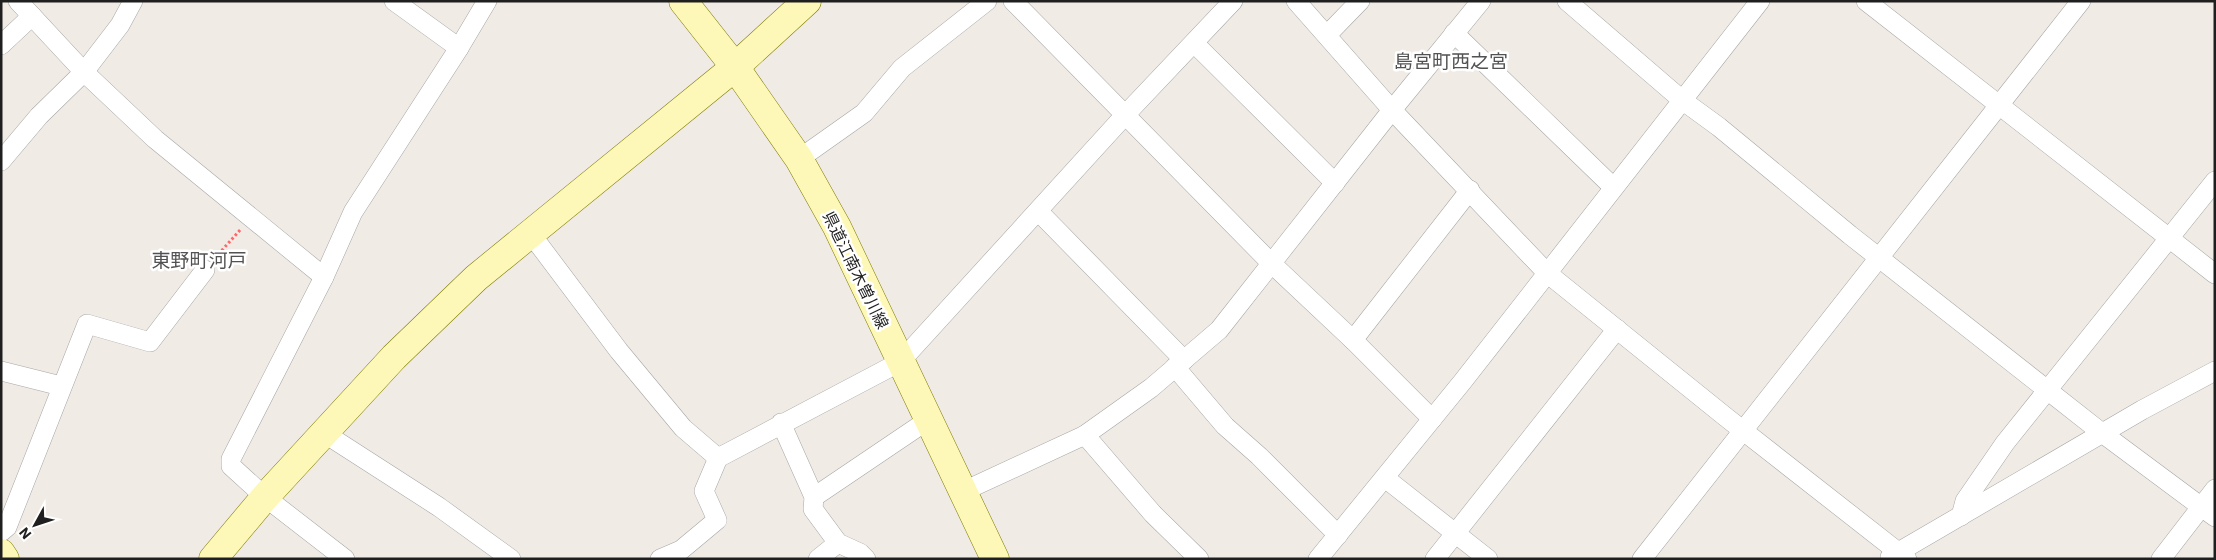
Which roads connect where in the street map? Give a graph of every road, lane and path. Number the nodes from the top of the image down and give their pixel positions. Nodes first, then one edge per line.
1 (18, 1) edge
2 (133, 1) edge
3 (394, 1) edge
4 (487, 1) edge
5 (683, 1) edge
6 (807, 1) edge
7 (987, 1) edge
8 (1233, 1) edge
9 (1296, 1) edge
10 (1360, 1) edge
11 (1481, 1) edge
12 (1567, 1) edge
13 (1760, 1) edge
14 (1866, 1) edge
15 (2081, 1) edge
16 (1025, 5) edge
17 (32, 16) junction
18 (1454, 33) junction
19 (1327, 35) junction
20 (1194, 43) junction
21 (1, 46) edge
22 (459, 48) junction
23 (735, 67) junction
24 (84, 72) junction
25 (1682, 100) junction
26 (1999, 105) junction
27 (1392, 110) junction
28 (1126, 114) junction
29 (799, 159) junction
30 (1, 161) edge
31 (2215, 181) edge
32 (1335, 183) junction
33 (1613, 187) junction
34 (1470, 190) junction
35 (1038, 211) junction
36 (252, 216) junction
37 (531, 234) junction
38 (2170, 238) junction
39 (1878, 257) junction
40 (1271, 263) junction
41 (205, 270) joint
42 (1546, 273) junction
43 (2215, 274) edge
44 (324, 276) junction
45 (1617, 329) junction
46 (1353, 340) junction
47 (900, 362) junction
48 (1179, 364) junction
49 (1, 371) edge
50 (2215, 371) edge
51 (61, 386) junction
52 (2048, 390) junction
53 (1432, 419) junction
54 (928, 420) junction
55 (781, 423) junction
56 (1742, 430) junction
57 (324, 433) junction
58 (2102, 434) junction
59 (1086, 435) junction
60 (718, 458) junction
61 (1385, 478) junction
62 (2215, 489) edge
63 (964, 491) junction
64 (264, 497) junction
65 (814, 497) junction
66 (2208, 512) edge
67 (1961, 516) junction
68 (1456, 534) junction
69 (1338, 535) junction
70 (838, 543) junction
71 (2, 551) edge
72 (1897, 556) edge
73 (213, 559) edge
74 (345, 559) edge
75 (511, 559) edge
76 (660, 559) edge
77 (818, 559) edge
78 (866, 559) edge
79 (995, 559) edge
80 (1199, 559) edge
81 (1318, 559) edge
82 (1435, 559) edge
83 (1488, 559) edge
84 (1642, 559) edge
85 (2161, 559) edge

1 - 17 street
2 - 24 street
3 - 22 street
4 - 22 street
5 - 23 street, 県道江南木曽川線
6 - 23 street
7 - 29 street
8 - 20 street
9 - 19 street
10 - 19 street
11 - 18 street
12 - 25 street
13 - 25 street
14 - 26 street
15 - 26 street
16 - 28 street
17 - 21 street
17 - 24 street
18 - 27 street
18 - 33 street
19 - 27 street
20 - 28 street
20 - 32 street
22 - 44 street
23 - 29 street, 県道江南木曽川線
23 - 37 street
24 - 30 street
24 - 36 street
25 - 33 street
25 - 39 street
26 - 38 street
26 - 39 street
27 - 32 street
27 - 34 street
28 - 35 street
28 - 40 street
29 - 47 street, 県道江南木曽川線
31 - 38 street
32 - 40 street
33 - 42 street
34 - 42 street
34 - 46 street
35 - 47 street
35 - 48 street
36 - 41 path
36 - 44 street
37 - 57 street
37 - 60 street
38 - 43 street
38 - 52 street
39 - 52 street
39 - 56 street
40 - 46 street
40 - 48 street
41 - 51 street
42 - 45 street
42 - 53 street
44 - 64 street
45 - 56 street
45 - 68 street
46 - 53 street
47 - 54 street, 県道江南木曽川線
47 - 55 street
48 - 59 street
48 - 69 street
49 - 51 street
50 - 58 street
51 - 71 street
52 - 58 street
52 - 67 street
53 - 61 street
54 - 63 street, 県道江南木曽川線
54 - 65 street
55 - 60 street
55 - 65 street
56 - 72 street
56 - 84 street
57 - 64 street
57 - 75 street
58 - 66 street
58 - 67 street
59 - 63 street
59 - 80 street
60 - 76 street
61 - 68 street
61 - 69 street
62 - 66 street
63 - 79 street, 県道江南木曽川線
64 - 73 street
64 - 74 street
65 - 70 street
66 - 85 street
67 - 72 street
68 - 82 street
68 - 83 street
69 - 81 street
70 - 77 street
70 - 78 street

